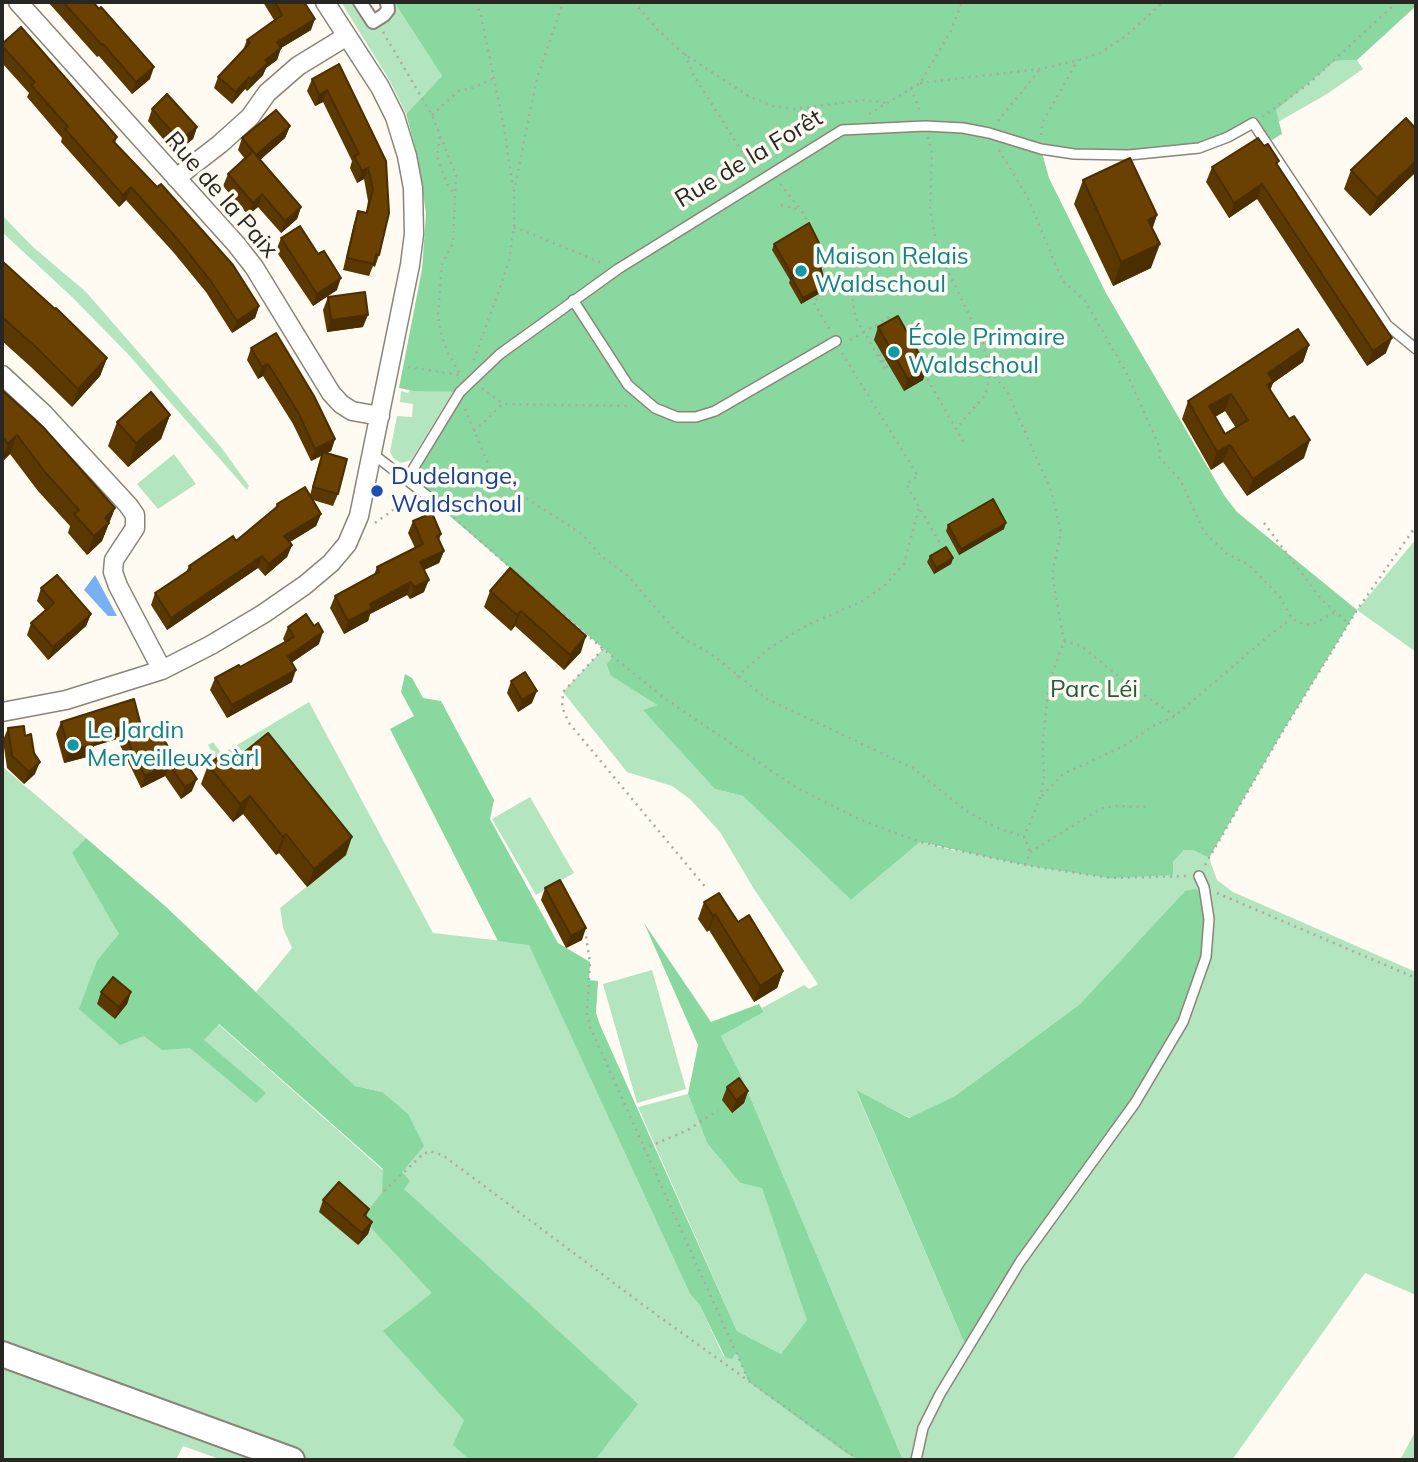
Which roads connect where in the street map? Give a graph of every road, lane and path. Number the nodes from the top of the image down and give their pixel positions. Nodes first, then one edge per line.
1 (18, 2) edge
2 (325, 2) edge
3 (360, 2) edge
4 (387, 2) edge
5 (476, 2) edge
6 (563, 2) edge
7 (634, 2) edge
8 (962, 2) edge
9 (1163, 2) edge
10 (1397, 2) edge
11 (377, 19) junction
12 (347, 36) junction
13 (684, 54) junction
14 (1079, 60) junction
15 (1040, 69) junction
16 (494, 79) junction
17 (920, 83) junction
18 (911, 88) junction
19 (888, 103) junction
20 (432, 115) junction
21 (1253, 123) junction
22 (925, 126) junction
23 (842, 130) junction
24 (989, 133) junction
25 (440, 134) junction
26 (1041, 149) junction
27 (771, 174) junction
28 (176, 178) junction
29 (761, 180) junction
30 (514, 191) junction
31 (455, 195) junction
32 (781, 205) dead end
33 (801, 211) junction
34 (514, 227) junction
35 (834, 263) dead end
36 (816, 265) edge
37 (823, 265) junction
38 (618, 269) junction
39 (851, 292) dead end
40 (573, 300) junction
41 (898, 327) edge
42 (864, 332) junction
43 (837, 344) junction
44 (1416, 349) edge
45 (878, 356) junction
46 (390, 364) junction
47 (889, 365) dead end
48 (885, 369) dead end
49 (990, 372) junction
50 (924, 373) edge
51 (2, 375) edge
52 (471, 380) junction
53 (460, 392) junction
54 (503, 404) junction
55 (655, 408) junction
56 (380, 416) junction
57 (957, 429) junction
58 (474, 431) junction
59 (964, 443) dead end
60 (373, 454) junction
61 (407, 480) junction
62 (434, 501) joint
63 (417, 503) dead end
64 (919, 507) junction
65 (1264, 523) dead end
66 (1416, 526) edge
67 (346, 544) junction
68 (942, 547) edge
69 (1335, 612) junction
70 (1292, 619) junction
71 (1349, 624) junction
72 (1064, 641) junction
73 (603, 649) junction
74 (162, 670) junction
75 (737, 677) junction
76 (2, 712) edge
77 (1175, 716) junction
78 (1040, 798) junction
79 (1150, 807) dead end
80 (1024, 837) junction
81 (1030, 852) junction
82 (1025, 865) junction
83 (1199, 876) junction
84 (1204, 887) junction
85 (707, 889) dead end
86 (581, 925) edge
87 (1416, 978) edge
88 (718, 1110) dead end
89 (643, 1149) junction
90 (384, 1191) dead end
91 (2, 1354) edge
92 (749, 1382) junction
93 (292, 1460) edge
94 (859, 1460) edge
95 (916, 1460) edge

1 - 28 street, Rue de la Paix
2 - 12 street
3 - 11 street
4 - 11 street
5 - 16 path
6 - 30 path
7 - 13 path
8 - 17 path
9 - 14 path
10 - 21 path
11 - 20 path
12 - 28 street
12 - 46 street
13 - 19 path
13 - 29 path
14 - 15 path
14 - 26 path
15 - 17 path
15 - 24 path
16 - 20 path
16 - 30 path
17 - 18 path
18 - 19 path
18 - 22 path
19 - 23 path
20 - 25 path
21 - 26 lane, Rue de la Forêt
21 - 44 lane
22 - 23 lane, Rue de la Forêt
22 - 24 lane, Rue de la Forêt
22 - 49 path
23 - 27 lane, Rue de la Forêt
24 - 26 lane, Rue de la Forêt
24 - 70 path
25 - 31 path
25 - 31 path
27 - 29 lane, Rue de la Forêt
27 - 33 path
28 - 56 street, Rue de la Paix
29 - 38 lane, Rue de la Forêt
30 - 34 path
31 - 46 path
32 - 33 path
33 - 37 path
34 - 38 path
34 - 52 path
35 - 37 path
36 - 37 path
37 - 43 path
38 - 40 lane, Rue de la Forêt
39 - 42 path
40 - 52 lane, Rue de la Forêt
40 - 55 lane
41 - 42 path
42 - 43 path
42 - 45 path
43 - 55 lane
43 - 64 path
45 - 47 path
45 - 48 path
46 - 56 street
49 - 57 path
49 - 72 path
50 - 57 path
51 - 74 street
52 - 53 lane, Rue de la Forêt
52 - 54 path
53 - 58 path
53 - 61 lane, Rue de la Forêt
54 - 55 path
54 - 58 path
56 - 60 street
57 - 59 path
58 - 75 path
60 - 61 lane
60 - 67 street
61 - 62 lane
62 - 73 path
63 - 67 path
64 - 68 path
64 - 75 path
65 - 69 path
66 - 71 path
67 - 74 street
69 - 70 path
69 - 71 path
70 - 77 path
71 - 83 path
72 - 77 path
72 - 78 path
73 - 82 path
73 - 85 path
74 - 76 street
75 - 80 path
77 - 78 path
78 - 80 path
79 - 81 path
80 - 81 path
81 - 82 path
82 - 83 path
83 - 84 lane
84 - 87 path
84 - 95 lane
86 - 89 path
88 - 89 path
89 - 92 path
90 - 92 path
91 - 93 main road
92 - 94 path

